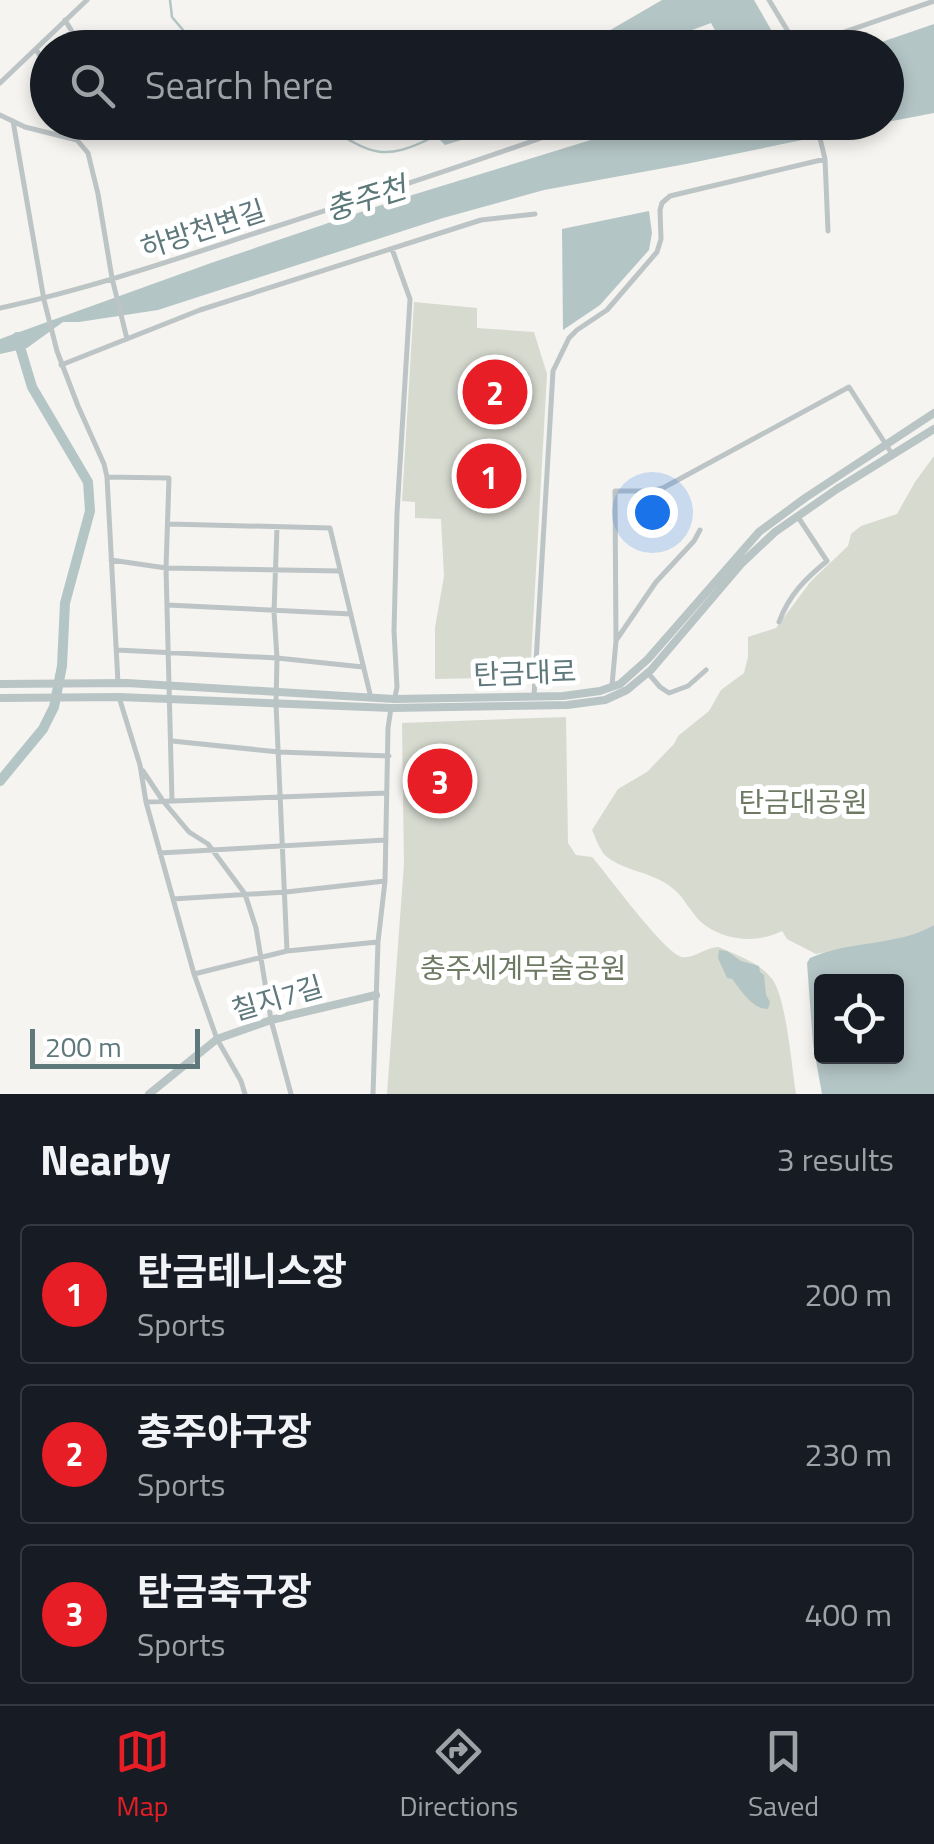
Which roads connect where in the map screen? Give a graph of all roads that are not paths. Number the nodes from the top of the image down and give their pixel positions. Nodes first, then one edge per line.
1 (86, 0) edge
2 (769, 0) edge
3 (934, 2) edge
4 (65, 20) junction
5 (55, 30) edge
6 (71, 30) edge
7 (787, 30) edge
8 (851, 30) edge
9 (30, 55) edge
10 (0, 83) edge
11 (0, 114) edge
12 (12, 121) junction
13 (30, 127) edge
14 (78, 140) edge
15 (534, 140) edge
16 (820, 140) edge
17 (824, 155) junction
18 (534, 214) dead end
19 (828, 231) dead end
20 (392, 249) junction
21 (112, 278) junction
22 (44, 300) junction
23 (0, 308) edge
24 (126, 339) junction
25 (61, 365) junction
26 (934, 413) edge
27 (934, 429) edge
28 (887, 445) junction
29 (894, 456) junction
30 (107, 477) junction
31 (797, 515) junction
32 (168, 524) junction
33 (277, 528) junction
34 (700, 530) dead end
35 (111, 560) junction
36 (166, 568) junction
37 (276, 568) junction
38 (340, 571) junction
39 (167, 605) junction
40 (274, 612) junction
41 (350, 614) junction
42 (779, 622) dead end
43 (616, 641) junction
44 (116, 650) junction
45 (168, 651) junction
46 (278, 658) junction
47 (364, 667) junction
48 (706, 670) dead end
49 (648, 673) junction
50 (118, 682) junction
51 (0, 684) edge
52 (170, 685) junction
53 (612, 688) junction
54 (276, 692) junction
55 (119, 697) junction
56 (0, 698) edge
57 (371, 698) junction
58 (171, 699) junction
59 (534, 700) junction
60 (393, 703) junction
61 (276, 704) junction
62 (172, 741) junction
63 (279, 752) junction
64 (388, 756) junction
65 (140, 765) junction
66 (387, 793) junction
67 (281, 797) junction
68 (163, 801) junction
69 (172, 801) junction
70 (146, 802) junction
71 (386, 840) junction
72 (284, 848) junction
73 (212, 849) junction
74 (160, 853) junction
75 (384, 880) junction
76 (286, 892) junction
77 (245, 894) junction
78 (172, 900) junction
79 (378, 942) junction
80 (287, 951) junction
81 (261, 957) junction
82 (194, 974) junction
83 (376, 995) junction
84 (271, 1020) junction
85 (218, 1039) junction
86 (149, 1094) edge
87 (245, 1094) edge
88 (291, 1094) edge
89 (373, 1094) edge

1 - 4 street
2 - 7 street
3 - 8 street
4 - 5 street
4 - 6 street
9 - 10 street
11 - 12 street
12 - 13 street
12 - 22 street
14 - 21 street
15 - 21 street, 하방천변길
16 - 17 street
17 - 19 street
17 - 59 street
18 - 20 street
20 - 24 street
20 - 60 street
21 - 22 street, 하방천변길
21 - 24 street
22 - 23 street, 하방천변길
22 - 25 street
24 - 25 street
25 - 30 street
26 - 28 main road, 탄금대로
27 - 29 main road, 탄금대로
28 - 29 street
28 - 43 street
28 - 53 main road, 탄금대로
29 - 31 main road, 탄금대로
30 - 32 street
30 - 35 street
31 - 42 street
31 - 49 main road, 탄금대로
32 - 33 street
32 - 36 street
33 - 37 street
33 - 38 street
34 - 43 street
35 - 36 street
35 - 44 street
36 - 37 street
36 - 39 street
37 - 38 street
37 - 40 street
38 - 41 street
39 - 40 street
39 - 45 street
40 - 41 street
40 - 46 street
41 - 47 street
43 - 53 street
44 - 45 street
44 - 50 street
45 - 46 street
45 - 52 street
46 - 47 street
46 - 54 street
47 - 57 street
48 - 49 street
49 - 59 main road, 탄금대로
50 - 51 main road, 탄금대로
50 - 52 main road, 탄금대로
50 - 55 main road
52 - 54 main road, 탄금대로
52 - 58 street
53 - 59 main road, 탄금대로
54 - 57 main road, 탄금대로
54 - 61 street
55 - 56 main road, 탄금대로
55 - 58 main road, 탄금대로
55 - 65 street
57 - 60 main road, 탄금대로
58 - 61 main road, 탄금대로
58 - 62 street
59 - 60 main road, 탄금대로
60 - 61 main road, 탄금대로
60 - 64 street
61 - 63 street
62 - 63 street
62 - 69 street
63 - 64 street
63 - 67 street
64 - 66 street
65 - 68 street
65 - 70 street
66 - 67 street
66 - 71 street
67 - 69 street
67 - 72 street
68 - 69 street
68 - 70 street
68 - 73 street
70 - 74 street
71 - 72 street
71 - 75 street
72 - 73 street
72 - 76 street
73 - 74 street
73 - 77 street
74 - 78 street
75 - 76 street
75 - 79 street
76 - 77 street
76 - 80 street
77 - 78 street
77 - 81 street
78 - 82 street
79 - 80 street
79 - 83 street
80 - 81 street
81 - 82 street
81 - 84 street
82 - 85 street
83 - 84 main road, 칠지7길
83 - 89 street
84 - 85 main road, 칠지7길
84 - 88 street
85 - 86 main road, 칠지7길
85 - 87 street

